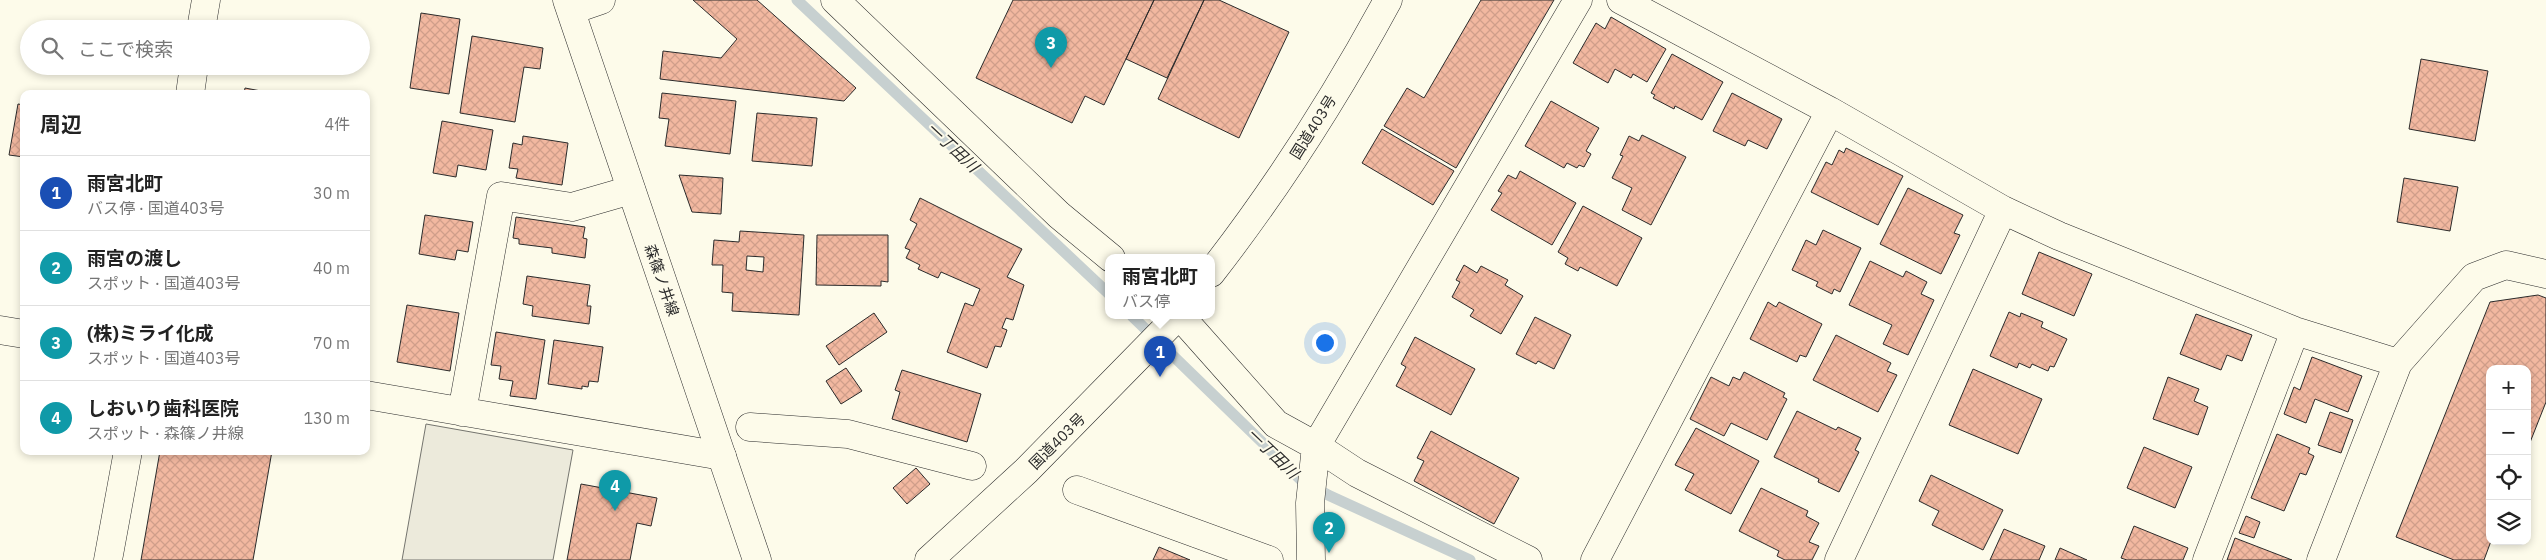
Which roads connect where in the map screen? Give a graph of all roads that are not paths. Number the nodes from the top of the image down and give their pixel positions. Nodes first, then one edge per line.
1 (206, 0) edge
2 (601, 0) edge
3 (834, 0) edge
4 (1388, 0) edge
5 (1578, 0) edge
6 (1621, 0) edge
7 (569, 5) edge
8 (203, 20) edge
9 (193, 75) edge
10 (191, 90) edge
11 (1830, 111) junction
12 (631, 190) junction
13 (2003, 210) junction
14 (1106, 254) edge
15 (1215, 268) edge
16 (2546, 274) edge
17 (1175, 320) edge
18 (0, 330) edge
19 (2295, 331) junction
20 (20, 333) edge
21 (2398, 363) junction
22 (370, 396) edge
23 (462, 412) junction
24 (750, 427) dead end
25 (127, 455) edge
26 (722, 456) junction
27 (1314, 458) junction
28 (972, 466) dead end
29 (1077, 490) dead end
30 (108, 560) edge
31 (757, 560) edge
32 (929, 560) edge
33 (1269, 560) edge
34 (1311, 560) edge
35 (1528, 560) edge
36 (1595, 560) edge
37 (1840, 560) edge
38 (2207, 560) edge
39 (2321, 560) edge

1 - 8 main road
2 - 7 main road
3 - 14 main road
4 - 15 main road, 国道403号
5 - 27 main road
6 - 11 main road
7 - 12 main road, 森篠ノ井線
9 - 10 main road
11 - 13 main road
11 - 36 main road
12 - 23 main road
12 - 26 main road, 森篠ノ井線
13 - 19 main road
13 - 37 main road
16 - 21 main road
17 - 27 main road
17 - 32 main road, 国道403号
18 - 20 main road
19 - 21 main road
19 - 38 main road
21 - 39 main road
22 - 23 main road
23 - 26 main road
24 - 28 main road
25 - 30 main road
26 - 31 main road, 森篠ノ井線
27 - 34 main road
27 - 35 main road
29 - 33 main road

